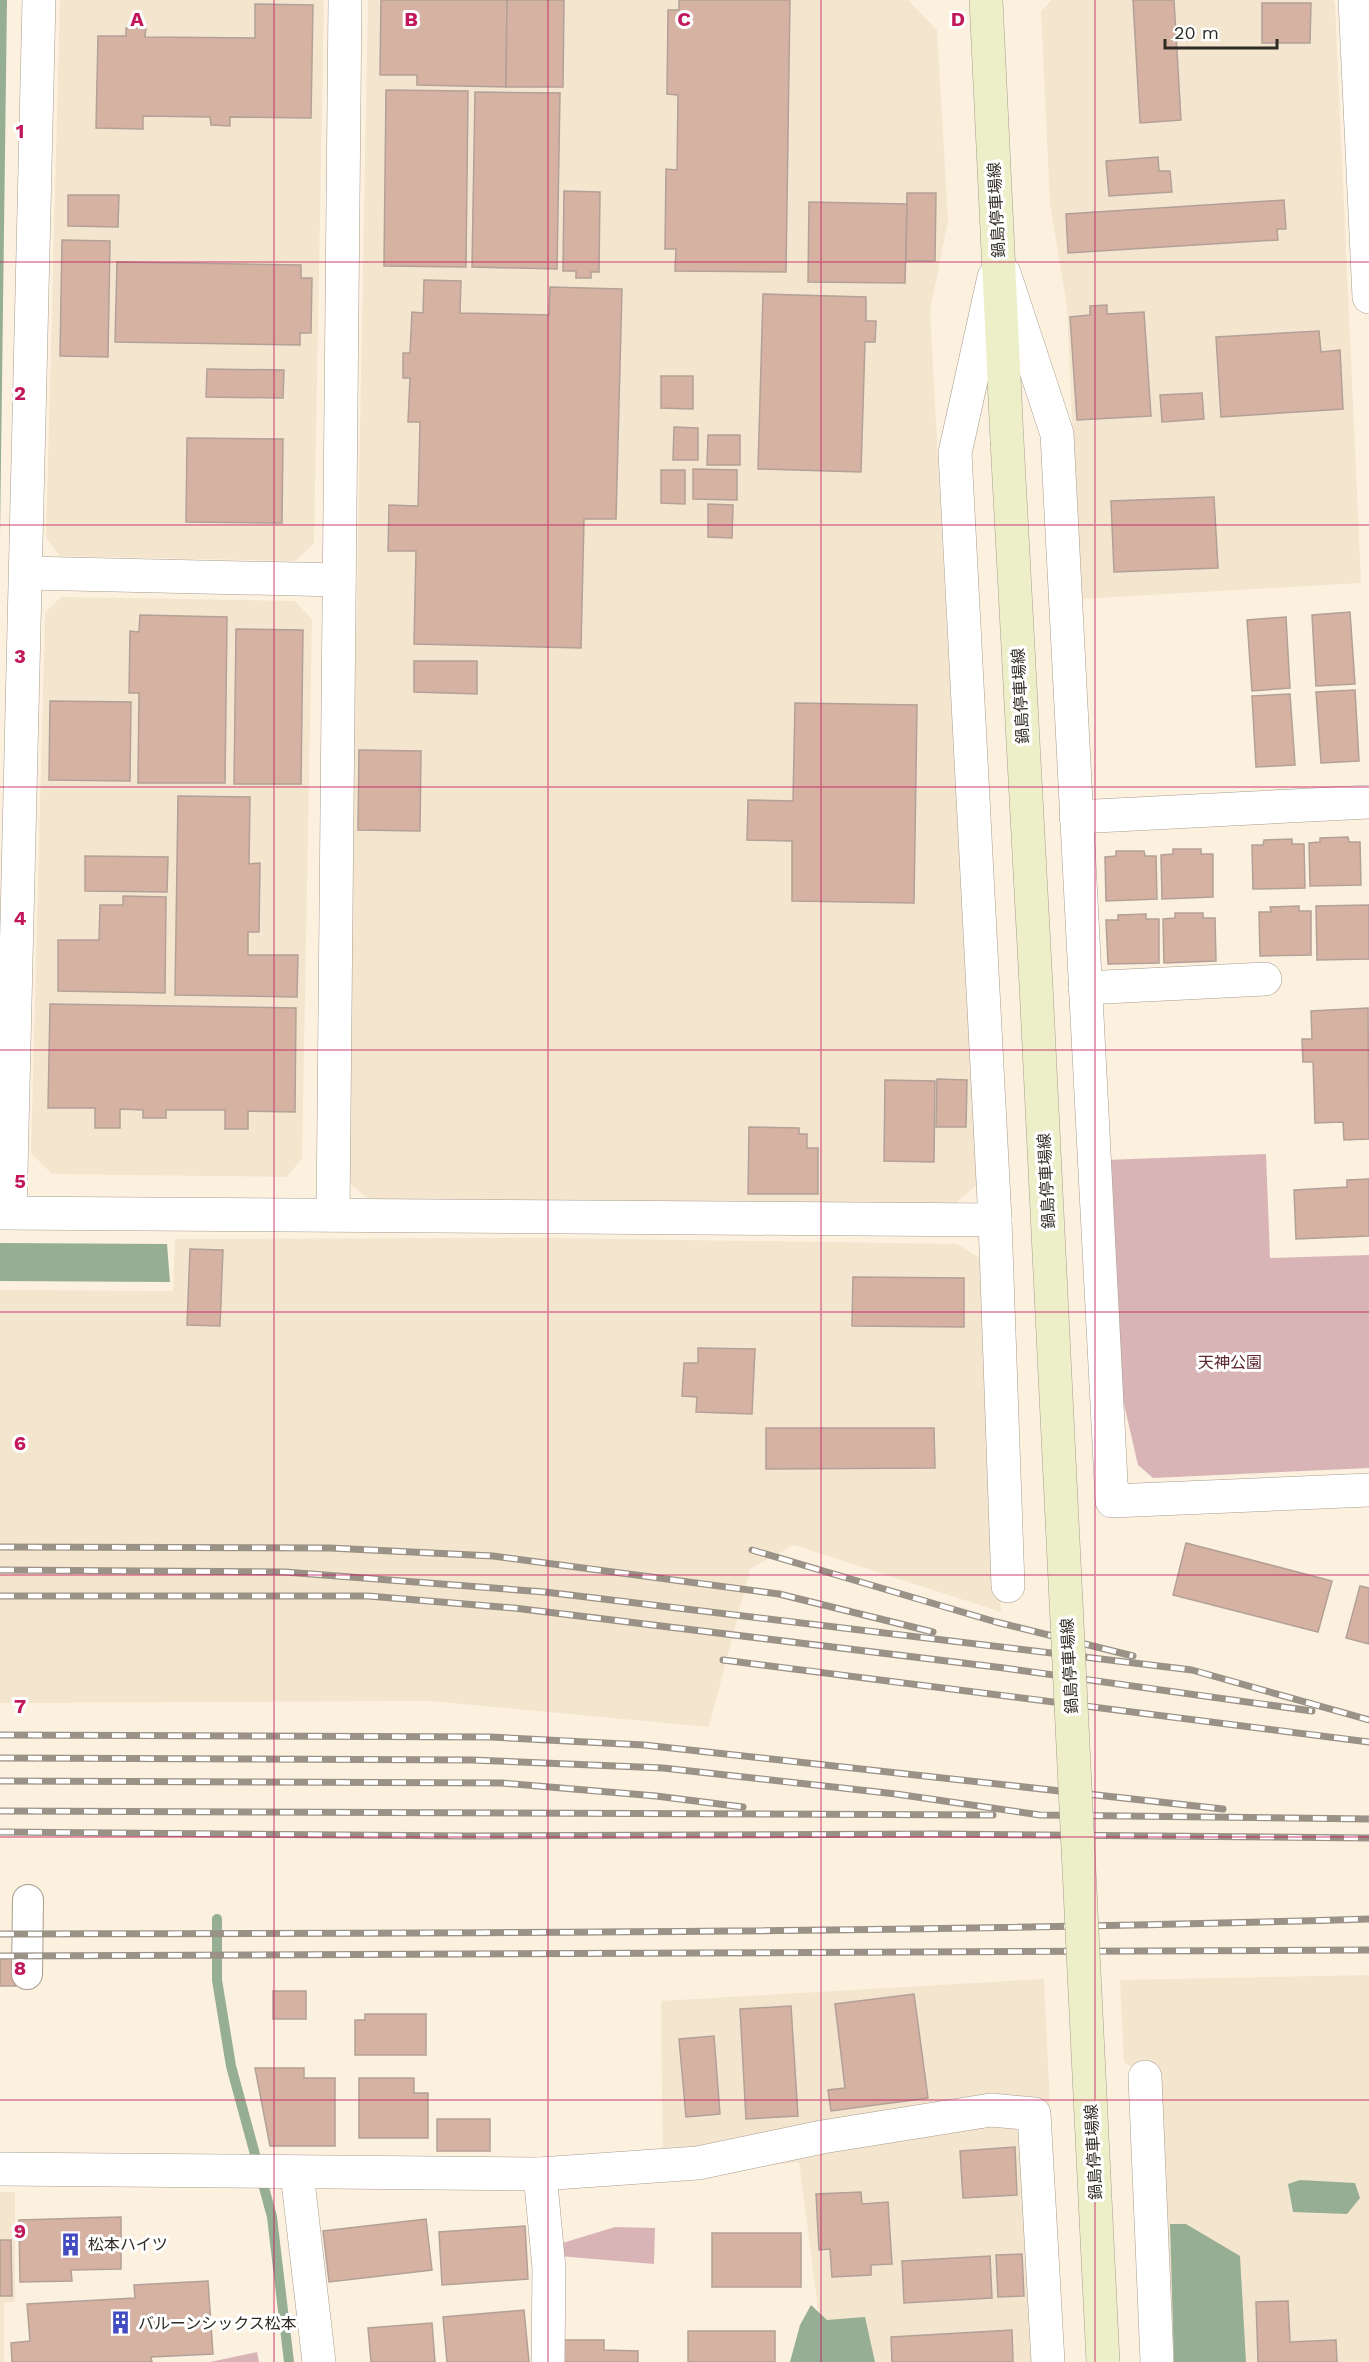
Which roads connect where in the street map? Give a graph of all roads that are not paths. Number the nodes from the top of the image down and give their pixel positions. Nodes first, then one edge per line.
1 (39, 0) edge
2 (345, 0) edge
3 (986, 0) edge
4 (1355, 0) edge
5 (998, 257) junction
6 (1369, 297) edge
7 (26, 573) junction
8 (339, 580) junction
9 (1369, 802) edge
10 (1076, 817) junction
11 (1265, 980) dead end
12 (1085, 988) junction
13 (5, 1212) edge
14 (333, 1215) junction
15 (995, 1220) junction
16 (1369, 1490) edge
17 (1008, 1586) dead end
18 (28, 1900) dead end
19 (27, 1974) dead end
20 (1145, 2077) dead end
21 (0, 2169) edge
22 (288, 2173) junction
23 (540, 2174) junction
24 (319, 2362) edge
25 (548, 2362) edge
26 (1048, 2362) edge
27 (1103, 2362) edge
28 (1157, 2362) edge

1 - 7 street
2 - 8 street
3 - 5 main road, 鍋島停車場線
4 - 6 street
5 - 10 street
5 - 15 street
5 - 27 main road, 鍋島停車場線, bridge
7 - 8 street
7 - 13 street
8 - 14 street
9 - 10 street
10 - 12 street
11 - 12 street
12 - 16 street
13 - 14 street
14 - 15 street
15 - 17 street
18 - 19 street
20 - 28 street
21 - 22 street
22 - 23 street
22 - 24 street
23 - 25 street
23 - 26 street

